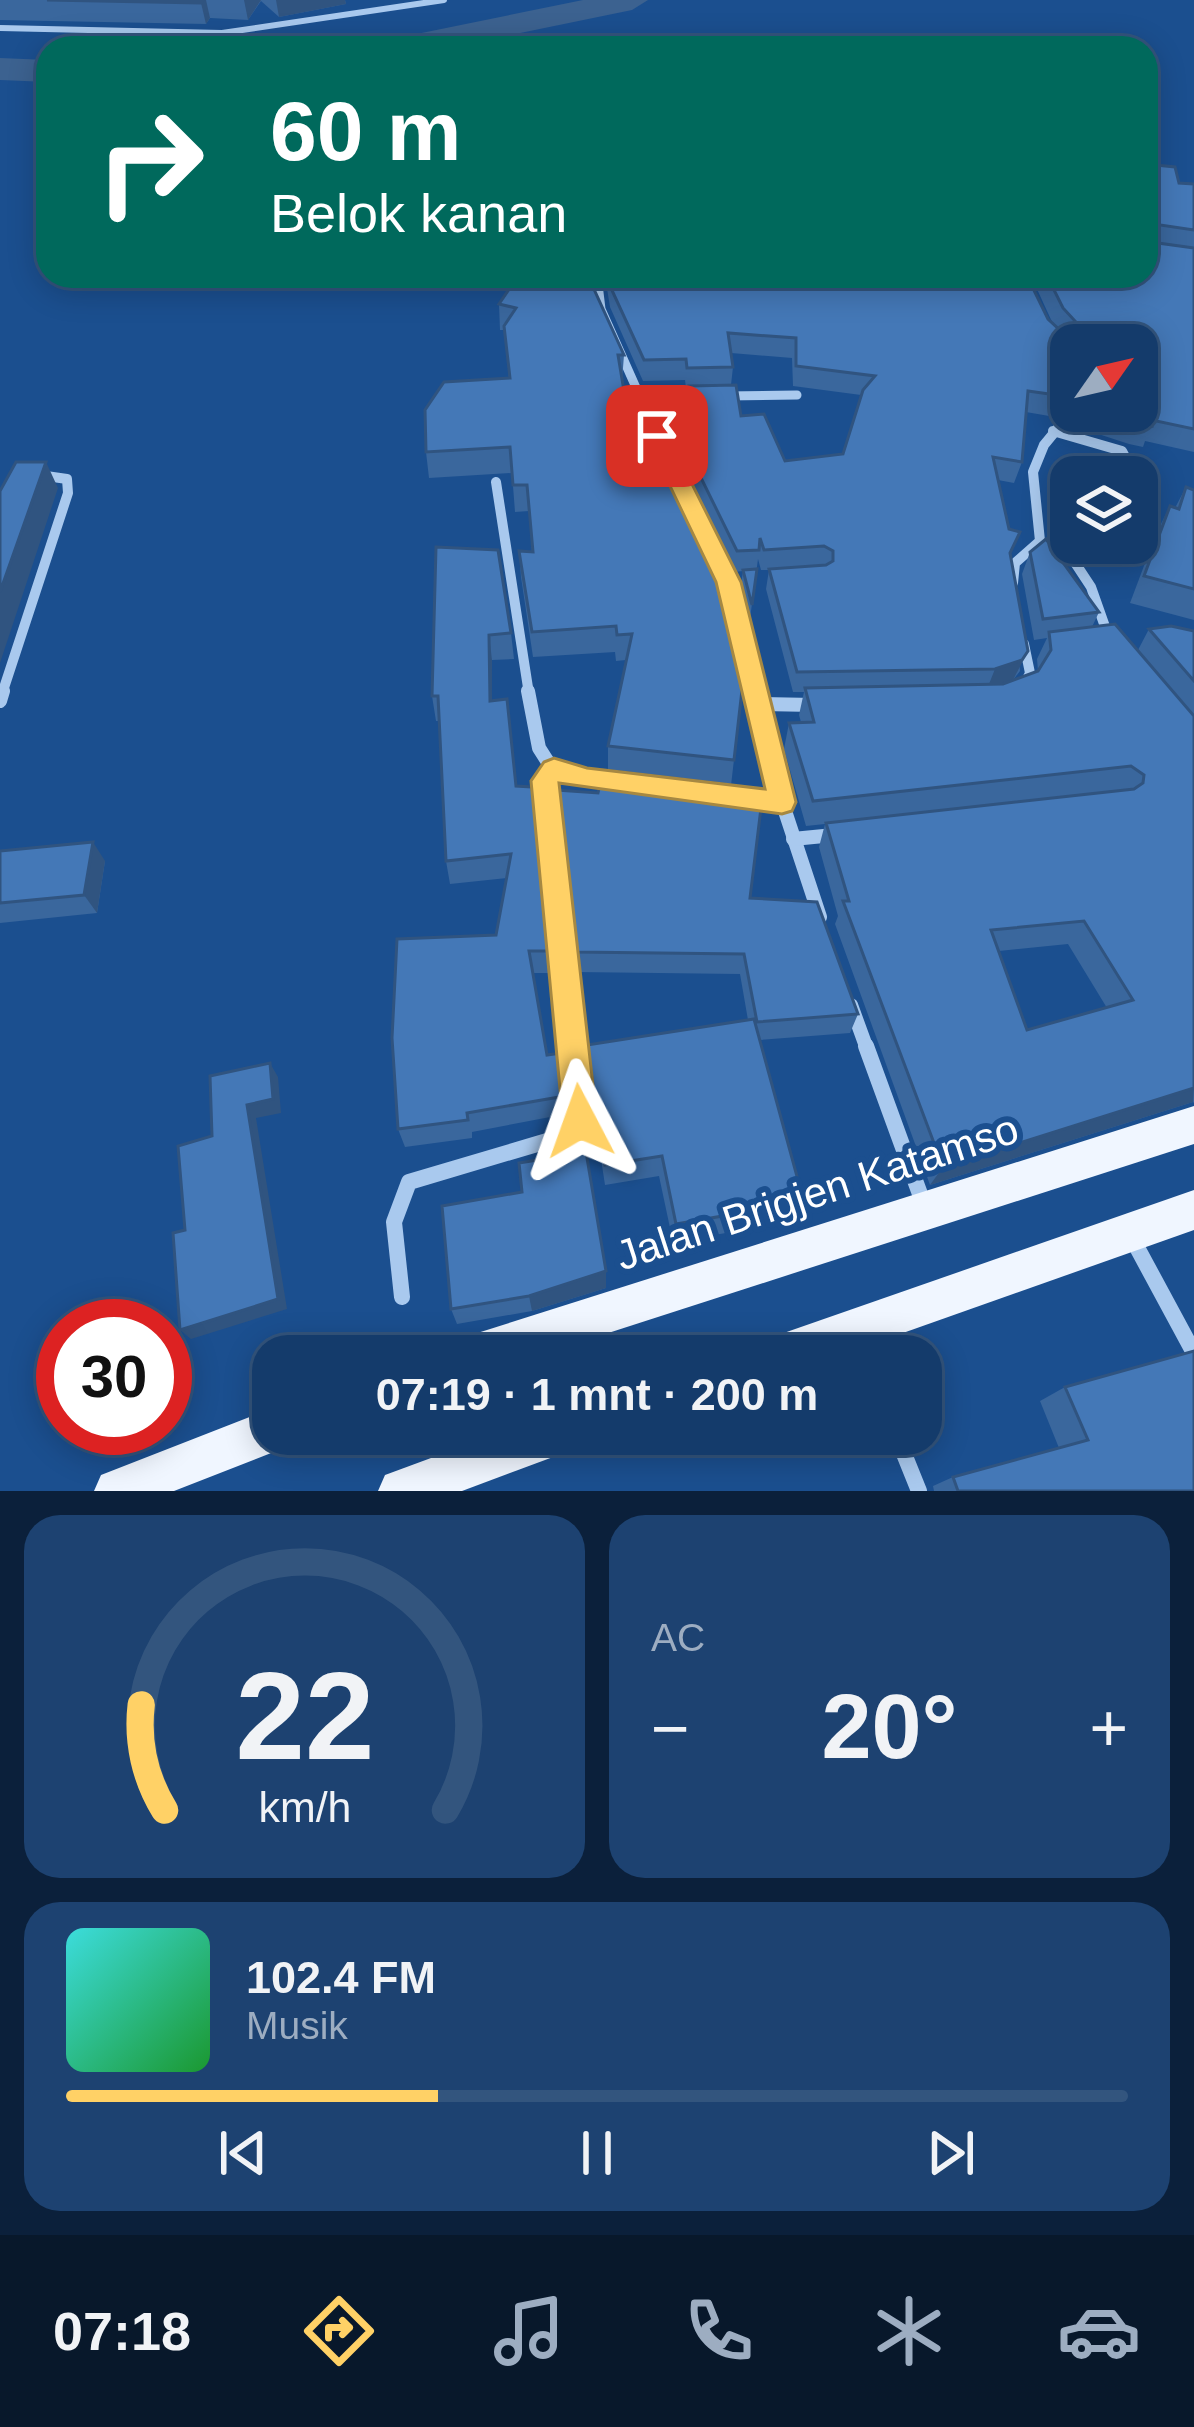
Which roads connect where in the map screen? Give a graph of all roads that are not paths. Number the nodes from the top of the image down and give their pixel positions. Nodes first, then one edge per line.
1 (386, 0) edge
2 (444, 0) edge
3 (400, 10) junction
4 (0, 28) edge
5 (598, 288) edge
6 (797, 394) dead end
7 (641, 398) junction
8 (1052, 432) edge
9 (1056, 432) edge
10 (665, 454) edge
11 (1125, 456) edge
12 (27, 475) edge
13 (496, 482) dead end
14 (1038, 545) junction
15 (710, 546) edge
16 (1050, 547) edge
17 (1076, 564) edge
18 (751, 581) edge
19 (728, 582) junction
20 (1013, 593) edge
21 (1022, 635) edge
22 (1092, 641) edge
23 (1047, 648) edge
24 (1025, 651) junction
25 (1004, 697) edge
26 (0, 701) edge
27 (761, 704) junction
28 (839, 704) edge
29 (554, 770) junction
30 (628, 784) edge
31 (708, 795) edge
32 (782, 802) junction
33 (856, 832) edge
34 (793, 839) junction
35 (824, 928) edge
36 (847, 995) edge
37 (1194, 1125) edge
38 (1194, 1210) edge
39 (926, 1212) junction
40 (1130, 1233) junction
41 (403, 1297) dead end
42 (537, 1335) edge
43 (858, 1335) edge
44 (1194, 1353) edge
45 (252, 1438) edge
46 (510, 1455) edge
47 (905, 1455) edge
48 (453, 1481) edge
49 (117, 1491) edge
50 (401, 1491) edge
51 (920, 1491) edge

1 - 3 street
2 - 3 street
3 - 4 street
5 - 7 street
6 - 7 street
7 - 10 street
8 - 14 street
9 - 11 street
12 - 26 street
13 - 29 street
14 - 16 street
14 - 20 street
15 - 19 street
17 - 22 street
18 - 19 street
19 - 27 street
21 - 24 street
23 - 24 street
24 - 25 street
27 - 28 street
27 - 32 street
29 - 30 street
29 - 41 street
31 - 32 street
32 - 34 street
33 - 34 street
34 - 35 street
36 - 39 street
37 - 39 main road, Jalan Brigjen Katamso
38 - 40 main road
39 - 42 main road, Jalan Brigjen Katamso
40 - 43 main road
40 - 44 street
45 - 49 main road
46 - 48 main road
47 - 51 street
48 - 50 main road

